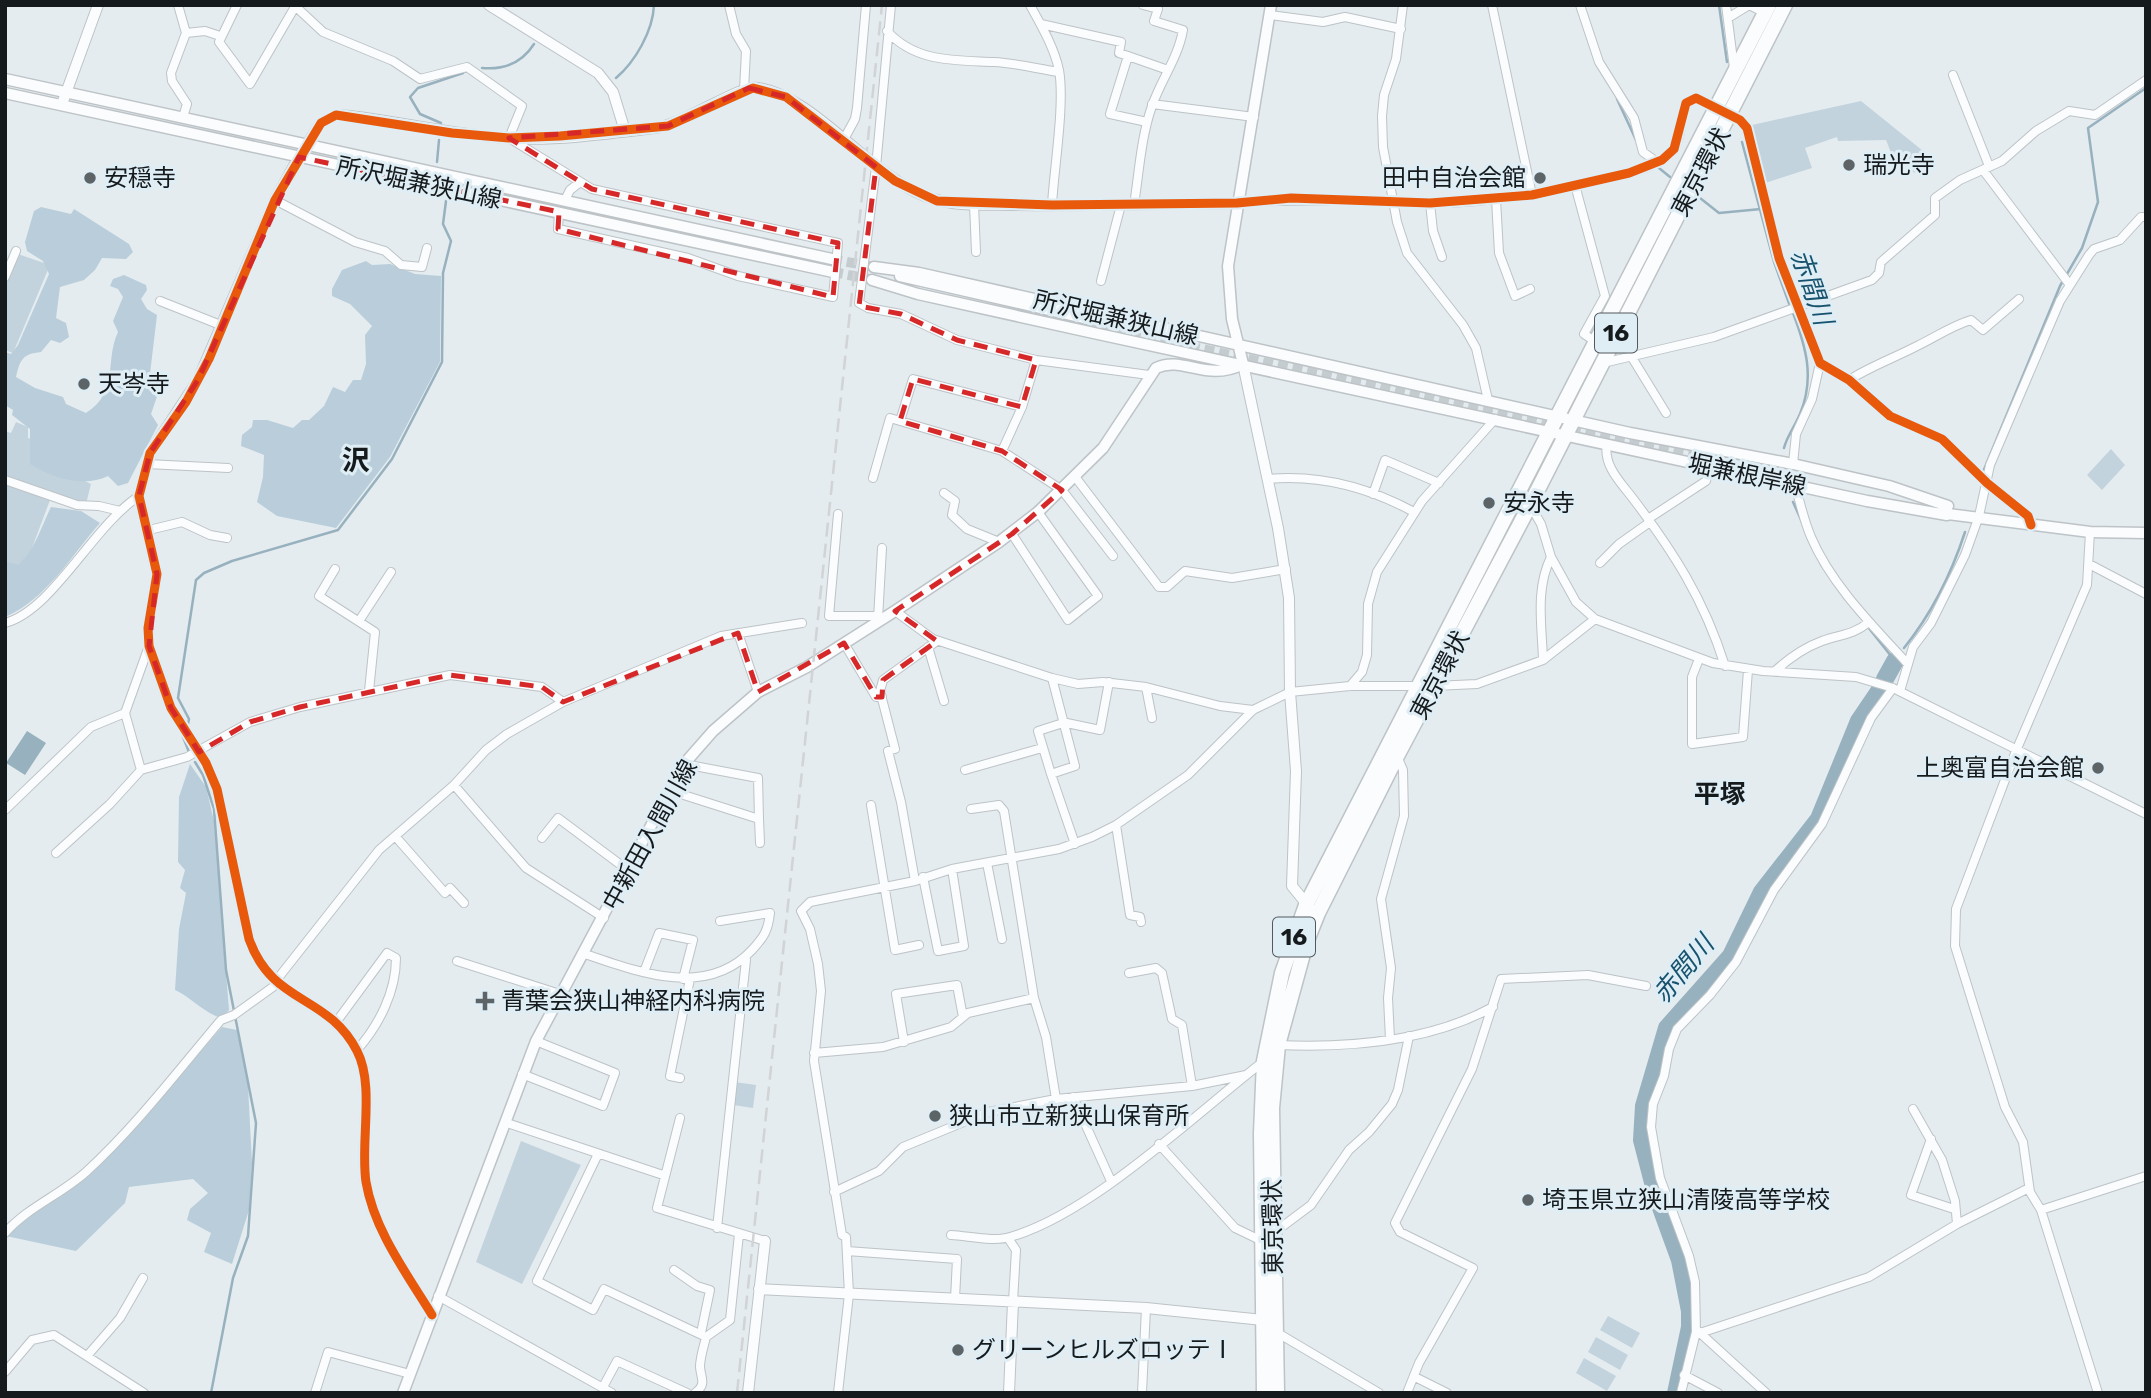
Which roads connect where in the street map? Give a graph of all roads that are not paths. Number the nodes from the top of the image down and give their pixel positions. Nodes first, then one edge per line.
1 (98, 5) edge
2 (178, 5) edge
3 (237, 5) edge
4 (489, 5) edge
5 (729, 5) edge
6 (866, 5) edge
7 (891, 5) edge
8 (1030, 5) edge
9 (1143, 5) edge
10 (1403, 5) edge
11 (1492, 5) edge
12 (1580, 5) edge
13 (1785, 5) edge
14 (295, 6) edge
15 (1726, 6) edge
16 (1716, 9) dead end
17 (1767, 9) edge
18 (1271, 10) edge
19 (1728, 18) junction
20 (1041, 24) junction
21 (1401, 29) junction
22 (887, 31) junction
23 (186, 33) junction
24 (220, 36) junction
25 (1128, 56) junction
26 (1168, 70) junction
27 (1059, 72) junction
28 (1735, 74) junction
29 (1953, 75) dead end
30 (5, 79) edge
31 (2146, 80) edge
32 (744, 90) junction
33 (67, 92) junction
34 (5, 93) edge
35 (62, 104) junction
36 (1152, 104) junction
37 (1724, 112) junction
38 (183, 117) junction
39 (1254, 117) junction
40 (1147, 122) junction
41 (625, 131) junction
42 (509, 138) junction
43 (843, 141) junction
44 (306, 145) junction
45 (299, 157) junction
46 (1657, 162) junction
47 (876, 167) junction
48 (1986, 168) junction
49 (579, 183) junction
50 (1575, 185) junction
51 (1532, 195) junction
52 (1496, 199) junction
53 (275, 200) junction
54 (565, 200) junction
55 (1394, 201) junction
56 (1237, 202) junction
57 (1430, 203) junction
58 (974, 204) junction
59 (1052, 205) junction
60 (1121, 205) junction
61 (1135, 205) junction
62 (559, 212) junction
63 (2146, 217) edge
64 (427, 248) dead end
65 (16, 251) dead end
66 (976, 252) dead end
67 (1442, 257) dead end
68 (832, 260) tunnel mouth
69 (833, 272) tunnel mouth
70 (5, 277) edge
71 (1101, 281) dead end
72 (2070, 285) junction
73 (1530, 289) dead end
74 (2019, 299) dead end
75 (160, 301) dead end
76 (1794, 309) junction
77 (223, 326) junction
78 (1596, 342) junction
79 (1150, 345) junction
80 (1238, 346) junction
81 (1631, 356) junction
82 (1036, 360) junction
83 (1820, 363) junction
84 (1243, 364) junction
85 (1600, 364) junction
86 (1150, 374) junction
87 (1849, 380) junction
88 (1488, 400) junction
89 (1021, 407) junction
90 (1667, 413) dead end
91 (1558, 415) junction
92 (1494, 419) junction
93 (1573, 419) junction
94 (900, 421) junction
95 (1549, 432) junction
96 (1565, 435) junction
97 (1607, 444) junction
98 (1002, 451) junction
99 (1693, 452) tunnel mouth
100 (147, 464) junction
101 (1793, 464) junction
102 (1709, 467) junction
103 (228, 468) dead end
104 (873, 478) dead end
105 (1076, 478) junction
106 (1268, 479) junction
107 (1982, 479) junction
108 (5, 480) edge
109 (1439, 482) junction
110 (1795, 485) junction
111 (1062, 490) junction
112 (944, 494) dead end
113 (1373, 494) junction
114 (139, 496) junction
115 (1530, 505) junction
116 (1947, 510) junction
117 (120, 511) junction
118 (1038, 512) junction
119 (1414, 512) junction
120 (838, 514) dead end
121 (1973, 515) junction
122 (1649, 520) junction
123 (2031, 525) junction
124 (149, 530) junction
125 (2090, 531) junction
126 (2146, 533) edge
127 (1012, 534) junction
128 (228, 538) dead end
129 (999, 542) junction
130 (882, 548) dead end
131 (1113, 556) dead end
132 (1550, 557) junction
133 (1600, 564) dead end
134 (2090, 564) junction
135 (335, 569) dead end
136 (1286, 569) junction
137 (391, 572) dead end
138 (2146, 594) edge
139 (895, 611) junction
140 (878, 619) junction
141 (1595, 619) junction
142 (359, 621) junction
143 (5, 623) edge
144 (802, 623) dead end
145 (1866, 624) junction
146 (738, 633) junction
147 (937, 641) junction
148 (844, 643) junction
149 (149, 646) junction
150 (928, 647) junction
151 (1699, 659) junction
152 (1543, 660) junction
153 (1906, 662) junction
154 (1725, 666) junction
155 (1748, 670) junction
156 (1774, 672) junction
157 (1052, 678) junction
158 (1109, 682) junction
159 (1350, 685) junction
160 (1427, 686) junction
161 (1146, 687) junction
162 (1896, 689) junction
163 (369, 691) junction
164 (758, 692) junction
165 (1290, 692) junction
166 (882, 697) junction
167 (944, 701) dead end
168 (563, 702) junction
169 (1253, 710) junction
170 (125, 713) junction
171 (1152, 718) dead end
172 (1062, 722) junction
173 (1042, 748) junction
174 (2016, 751) junction
175 (199, 752) junction
176 (1397, 756) junction
177 (684, 764) junction
178 (141, 770) junction
179 (965, 770) dead end
180 (1051, 774) junction
181 (454, 785) junction
182 (668, 790) junction
183 (871, 805) dead end
184 (971, 809) dead end
185 (5, 810) edge
186 (2146, 814) edge
187 (759, 819) junction
188 (1116, 825) junction
189 (395, 836) junction
190 (542, 838) dead end
191 (760, 844) dead end
192 (1075, 844) junction
193 (56, 853) dead end
194 (1013, 859) junction
195 (987, 863) junction
196 (952, 869) junction
197 (629, 870) junction
198 (919, 879) junction
199 (883, 887) junction
200 (464, 903) dead end
201 (1312, 909) junction
202 (604, 918) junction
203 (720, 920) dead end
204 (1141, 922) dead end
205 (1002, 939) dead end
206 (919, 945) dead end
207 (585, 954) junction
208 (746, 960) junction
209 (457, 961) dead end
210 (644, 972) junction
211 (1129, 974) dead end
212 (687, 979) junction
213 (276, 983) junction
214 (1646, 986) dead end
215 (563, 995) junction
216 (1034, 998) junction
217 (1493, 1007) junction
218 (963, 1017) junction
219 (337, 1021) junction
220 (1409, 1036) junction
221 (1390, 1039) junction
222 (536, 1041) junction
223 (905, 1041) junction
224 (1278, 1045) junction
225 (357, 1050) junction
226 (814, 1053) junction
227 (1264, 1061) junction
228 (522, 1074) junction
229 (1247, 1075) junction
230 (680, 1079) dead end
231 (1192, 1086) junction
232 (1073, 1097) junction
233 (1056, 1099) junction
234 (1913, 1109) dead end
235 (680, 1118) dead end
236 (506, 1123) junction
237 (1931, 1139) junction
238 (1159, 1144) junction
239 (598, 1154) junction
240 (663, 1175) junction
241 (2146, 1176) edge
242 (1111, 1181) junction
243 (2029, 1188) junction
244 (834, 1192) junction
245 (1954, 1209) junction
246 (2041, 1210) junction
247 (1957, 1224) junction
248 (717, 1228) junction
249 (5, 1233) edge
250 (739, 1234) junction
251 (951, 1235) dead end
252 (1008, 1238) junction
253 (1267, 1238) junction
254 (765, 1241) joint
255 (847, 1251) junction
256 (674, 1270) dead end
257 (143, 1278) dead end
258 (759, 1289) junction
259 (849, 1294) junction
260 (438, 1297) junction
261 (954, 1299) junction
262 (1013, 1302) junction
263 (1146, 1308) junction
264 (432, 1315) junction
265 (1263, 1320) junction
266 (1276, 1331) junction
267 (1698, 1332) junction
268 (704, 1335) junction
269 (87, 1356) junction
270 (5, 1372) edge
271 (410, 1374) junction
272 (1684, 1375) junction
273 (1415, 1377) junction
274 (603, 1387) junction
275 (144, 1393) edge
276 (315, 1393) edge
277 (403, 1393) edge
278 (611, 1393) edge
279 (687, 1393) edge
280 (695, 1393) edge
281 (748, 1393) edge
282 (838, 1393) edge
283 (1009, 1393) edge
284 (1142, 1393) edge
285 (1264, 1393) edge
286 (1277, 1393) edge
287 (1379, 1393) edge
288 (1407, 1393) edge
289 (1447, 1393) edge
290 (1681, 1393) edge
291 (1718, 1393) edge
292 (1766, 1393) edge
293 (2098, 1393) edge

1 - 33 street
2 - 23 street
3 - 24 street
4 - 41 street
5 - 32 street
6 - 43 street
7 - 22 street
8 - 20 street
9 - 26 street
10 - 21 street
11 - 51 street
12 - 46 street
13 - 37 highway, 東京環状 / 16
14 - 24 street
14 - 42 street
15 - 16 street
15 - 19 street
17 - 19 street
17 - 28 highway, 東京環状 / 16
18 - 21 street
18 - 39 main road
19 - 28 street
20 - 25 street
20 - 27 street
21 - 55 street
22 - 27 street
22 - 47 street
23 - 24 street
23 - 38 street
25 - 26 street
25 - 40 street
26 - 36 street
27 - 59 street
28 - 37 highway, 東京環状 / 16
29 - 48 street
30 - 33 main road, 所沢堀兼狭山線
31 - 48 street
32 - 41 street
32 - 43 street
33 - 35 street
33 - 38 main road, 所沢堀兼狭山線
34 - 35 main road, 所沢堀兼狭山線
35 - 45 main road, 所沢堀兼狭山線
36 - 39 street
36 - 40 street
37 - 46 street
37 - 76 street
37 - 78 highway, 東京環状 / 16
37 - 85 highway, 東京環状 / 16
38 - 44 main road, 所沢堀兼狭山線
39 - 56 main road
40 - 61 street
41 - 42 street
42 - 44 street
42 - 49 street
43 - 47 street
44 - 45 street
44 - 54 main road, 所沢堀兼狭山線
45 - 53 street
45 - 62 main road, 所沢堀兼狭山線
46 - 50 street
47 - 58 street
47 - 82 street
48 - 72 street
48 - 76 street
49 - 54 street
49 - 62 street
50 - 51 street
50 - 78 street
51 - 52 street
52 - 57 street
52 - 73 street
53 - 64 street
53 - 77 street
54 - 68 main road, 所沢堀兼狭山線
55 - 56 street
55 - 57 street
55 - 88 street
56 - 61 street
56 - 80 main road
57 - 67 street
58 - 59 street
58 - 66 street
59 - 60 street
60 - 61 street
60 - 71 street
62 - 69 main road, 所沢堀兼狭山線
63 - 72 street
65 - 70 street
72 - 107 street
74 - 87 street
75 - 77 street
76 - 81 street
76 - 83 street
77 - 100 street
78 - 91 highway, 東京環状 / 16
79 - 80 main road, 所沢堀兼狭山線
79 - 84 main road, 所沢堀兼狭山線
79 - 86 main road
80 - 84 main road
80 - 88 main road, 所沢堀兼狭山線
81 - 85 street
81 - 90 street
82 - 86 street
82 - 89 street
83 - 87 street
83 - 101 street
84 - 86 main road
84 - 92 main road, 所沢堀兼狭山線
84 - 106 street
85 - 93 highway, 東京環状 / 16
86 - 105 main road, 中新田入間川線
87 - 107 street
88 - 91 main road, 所沢堀兼狭山線
89 - 94 street
89 - 98 street
91 - 93 main road, 所沢堀兼狭山線
91 - 95 highway, 東京環状 / 16
92 - 95 main road, 所沢堀兼狭山線
92 - 109 street
93 - 96 highway, 東京環状 / 16
93 - 101 main road, 堀兼根岸線
94 - 98 street
94 - 104 street
95 - 96 main road, 堀兼根岸線
95 - 160 highway, 東京環状 / 16
96 - 97 main road, 堀兼根岸線
96 - 115 highway, 東京環状 / 16
97 - 102 main road, 堀兼根岸線
97 - 122 street
98 - 111 street
99 - 116 main road, 堀兼根岸線
100 - 103 street
100 - 114 street
101 - 116 main road, 堀兼根岸線
102 - 110 main road, 堀兼根岸線
102 - 122 street
105 - 111 main road, 中新田入間川線
105 - 136 street
106 - 113 street
106 - 136 street
107 - 121 street
107 - 123 street
108 - 117 street
109 - 113 street
109 - 119 street
110 - 116 main road, 堀兼根岸線
110 - 145 street
111 - 118 main road, 中新田入間川線
111 - 131 street
112 - 129 street
113 - 119 street
114 - 117 street
114 - 124 street
115 - 132 street
115 - 160 highway, 東京環状 / 16
116 - 121 main road, 堀兼根岸線
117 - 143 street
118 - 127 main road, 中新田入間川線
118 - 127 street
119 - 159 street
120 - 140 street
121 - 123 main road, 堀兼根岸線
121 - 153 street
122 - 133 street
122 - 154 street
123 - 125 main road, 堀兼根岸線
124 - 128 street
124 - 149 street
125 - 126 main road, 堀兼根岸線
125 - 134 street
127 - 129 main road, 中新田入間川線
129 - 139 main road, 中新田入間川線
130 - 140 street
132 - 141 street
132 - 152 street
134 - 138 street
134 - 174 street
135 - 142 street
136 - 165 street
137 - 142 street
139 - 140 main road, 中新田入間川線
139 - 147 street
140 - 148 main road, 中新田入間川線
141 - 151 street
141 - 152 street
142 - 163 street
144 - 146 street
145 - 153 street
145 - 156 street
146 - 164 street
146 - 168 street
147 - 150 street
147 - 157 street
148 - 164 main road, 中新田入間川線
148 - 166 street
149 - 170 street
149 - 175 street
150 - 166 street
150 - 167 street
151 - 154 street
151 - 155 street
152 - 160 street
153 - 162 street
154 - 155 street
155 - 156 street
156 - 162 street
157 - 158 street
157 - 172 street
158 - 161 street
158 - 172 street
159 - 160 street
159 - 165 street
160 - 176 highway, 東京環状 / 16
160 - 201 highway, 東京環状 / 16
161 - 169 street
161 - 171 street
162 - 174 street
162 - 267 street
163 - 168 street
163 - 175 street
164 - 177 main road, 中新田入間川線
165 - 169 street
165 - 201 street
166 - 198 street
168 - 181 street
169 - 188 street
170 - 178 street
170 - 185 street
172 - 173 street
172 - 180 street
173 - 179 street
173 - 180 street
174 - 186 street
174 - 243 street
175 - 178 street
175 - 213 street
176 - 201 highway, 東京環状 / 16
176 - 221 street
177 - 182 main road, 中新田入間川線
177 - 187 street
178 - 193 street
180 - 192 street
181 - 189 street
181 - 202 street
182 - 187 street
182 - 197 main road, 中新田入間川線
183 - 199 street
184 - 194 street
187 - 191 street
188 - 192 street
188 - 204 street
189 - 200 street
189 - 213 street
190 - 197 street
192 - 194 street
194 - 195 street
194 - 216 street
195 - 196 street
195 - 205 street
196 - 198 street
196 - 198 street
197 - 202 main road, 中新田入間川線
198 - 199 street
199 - 206 street
199 - 226 street
201 - 224 highway, 東京環状 / 16
201 - 227 highway, 東京環状 / 16
202 - 207 main road, 中新田入間川線
203 - 208 street
207 - 210 street
207 - 215 main road, 中新田入間川線
208 - 212 street
208 - 248 street
209 - 215 street
210 - 212 street
210 - 212 street
211 - 231 street
212 - 230 street
213 - 219 street
213 - 249 street
214 - 217 street
215 - 222 main road, 中新田入間川線
216 - 218 street
216 - 233 street
217 - 220 street
217 - 273 street
218 - 223 street
218 - 223 street
219 - 225 street
219 - 225 street
220 - 221 street
220 - 253 street
221 - 224 street
222 - 228 main road, 中新田入間川線
222 - 228 street
223 - 226 street
224 - 253 highway, 東京環状 / 16
225 - 264 street
226 - 244 street
227 - 229 street
227 - 253 highway, 東京環状 / 16
228 - 236 main road, 中新田入間川線
229 - 231 street
229 - 238 street
231 - 232 street
232 - 233 street
232 - 242 street
233 - 244 street
234 - 237 street
235 - 240 street
236 - 239 street
236 - 260 main road, 中新田入間川線
237 - 245 street
237 - 245 street
238 - 242 street
238 - 253 street
239 - 240 street
239 - 268 street
240 - 248 street
241 - 246 street
242 - 252 street
243 - 246 street
243 - 247 street
244 - 255 street
245 - 247 street
246 - 293 street
247 - 267 street
248 - 250 street
250 - 254 street
250 - 268 street
251 - 252 street
252 - 262 street
253 - 265 highway, 東京環状 / 16
253 - 266 highway, 東京環状 / 16
254 - 258 street
255 - 259 street
255 - 261 street
256 - 268 street
257 - 269 street
258 - 259 street
258 - 281 street
259 - 261 street
259 - 282 street
260 - 264 main road, 中新田入間川線
260 - 274 street
261 - 262 street
262 - 263 street
262 - 283 street
263 - 265 street
263 - 284 street
264 - 271 main road, 中新田入間川線
265 - 266 street
265 - 285 highway, 東京環状 / 16
266 - 286 highway, 東京環状 / 16
266 - 287 street
267 - 272 street
267 - 292 street
268 - 280 street
269 - 270 street
269 - 275 street
271 - 276 street
271 - 277 main road, 中新田入間川線
272 - 290 street
272 - 291 street
273 - 288 street
273 - 289 street
274 - 278 street
274 - 279 street

